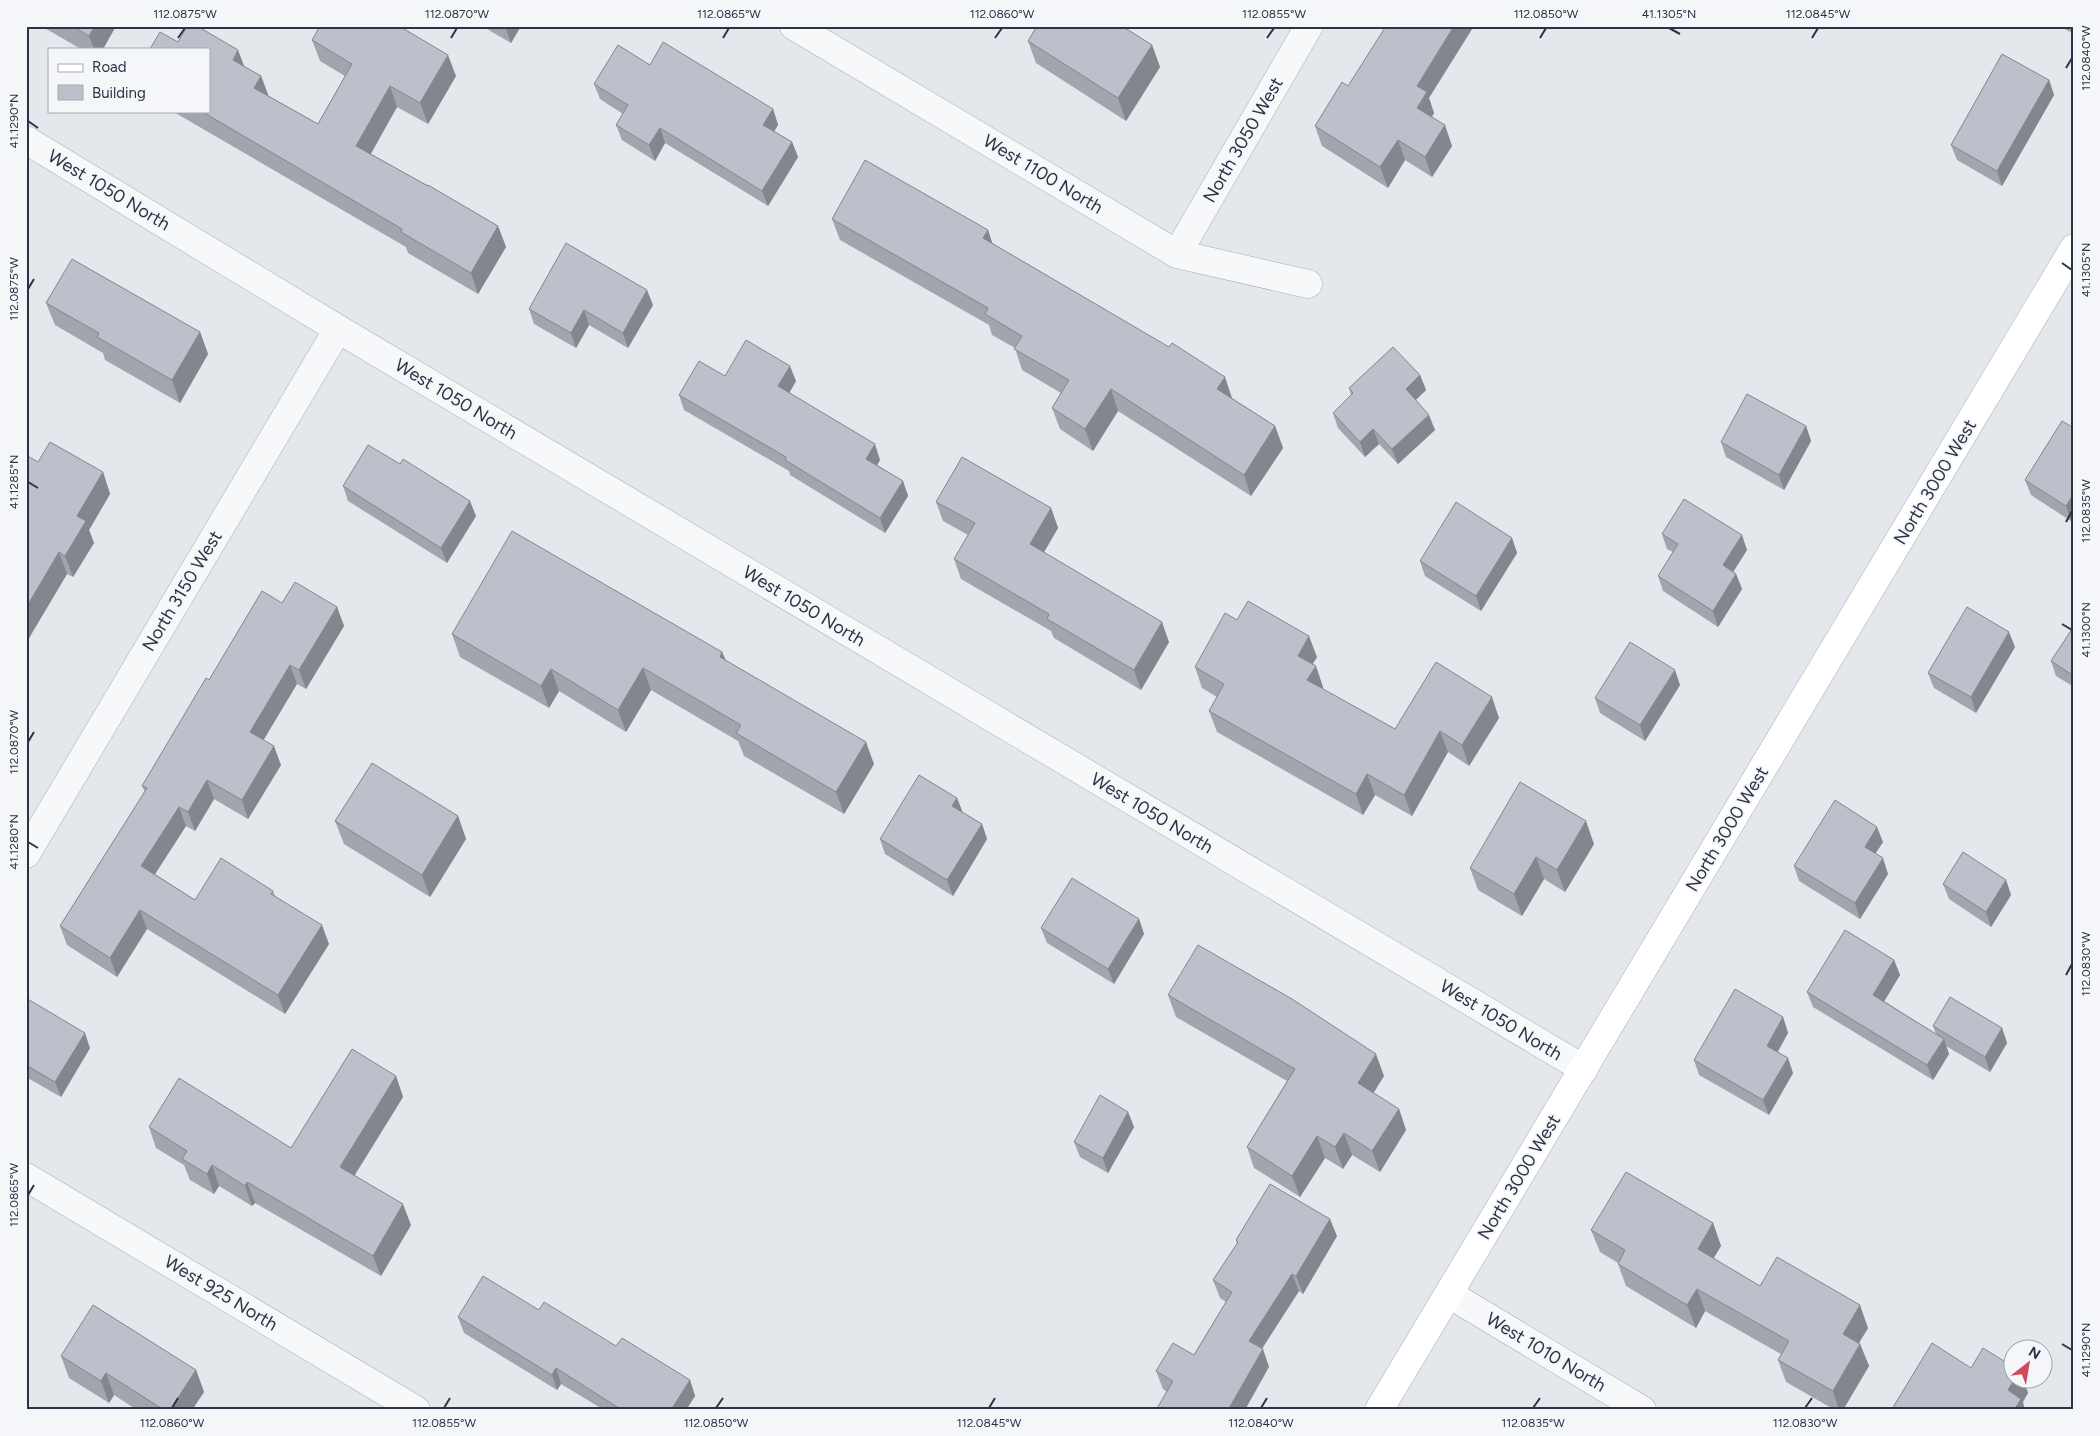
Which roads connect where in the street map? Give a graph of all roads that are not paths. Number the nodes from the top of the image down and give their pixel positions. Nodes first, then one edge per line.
1 (794, 26) edge
2 (1309, 26) edge
3 (26, 140) edge
4 (2074, 248) edge
5 (1177, 254) junction
6 (1308, 284) dead end
7 (338, 329) junction
8 (26, 854) edge
9 (1584, 1069) junction
10 (26, 1177) edge
11 (1449, 1294) junction
12 (416, 1410) edge
13 (1380, 1410) edge
14 (1642, 1410) edge

1 - 5 street, West 1100 North
2 - 5 street, North 3050 West
3 - 7 street, West 1050 North
4 - 9 main road, North 3000 West
5 - 6 street, West 1100 North
7 - 8 street, North 3150 West
7 - 9 street, West 1050 North
9 - 11 main road, North 3000 West
10 - 12 street, West 925 North
11 - 13 main road, North 3000 West
11 - 14 street, West 1010 North

